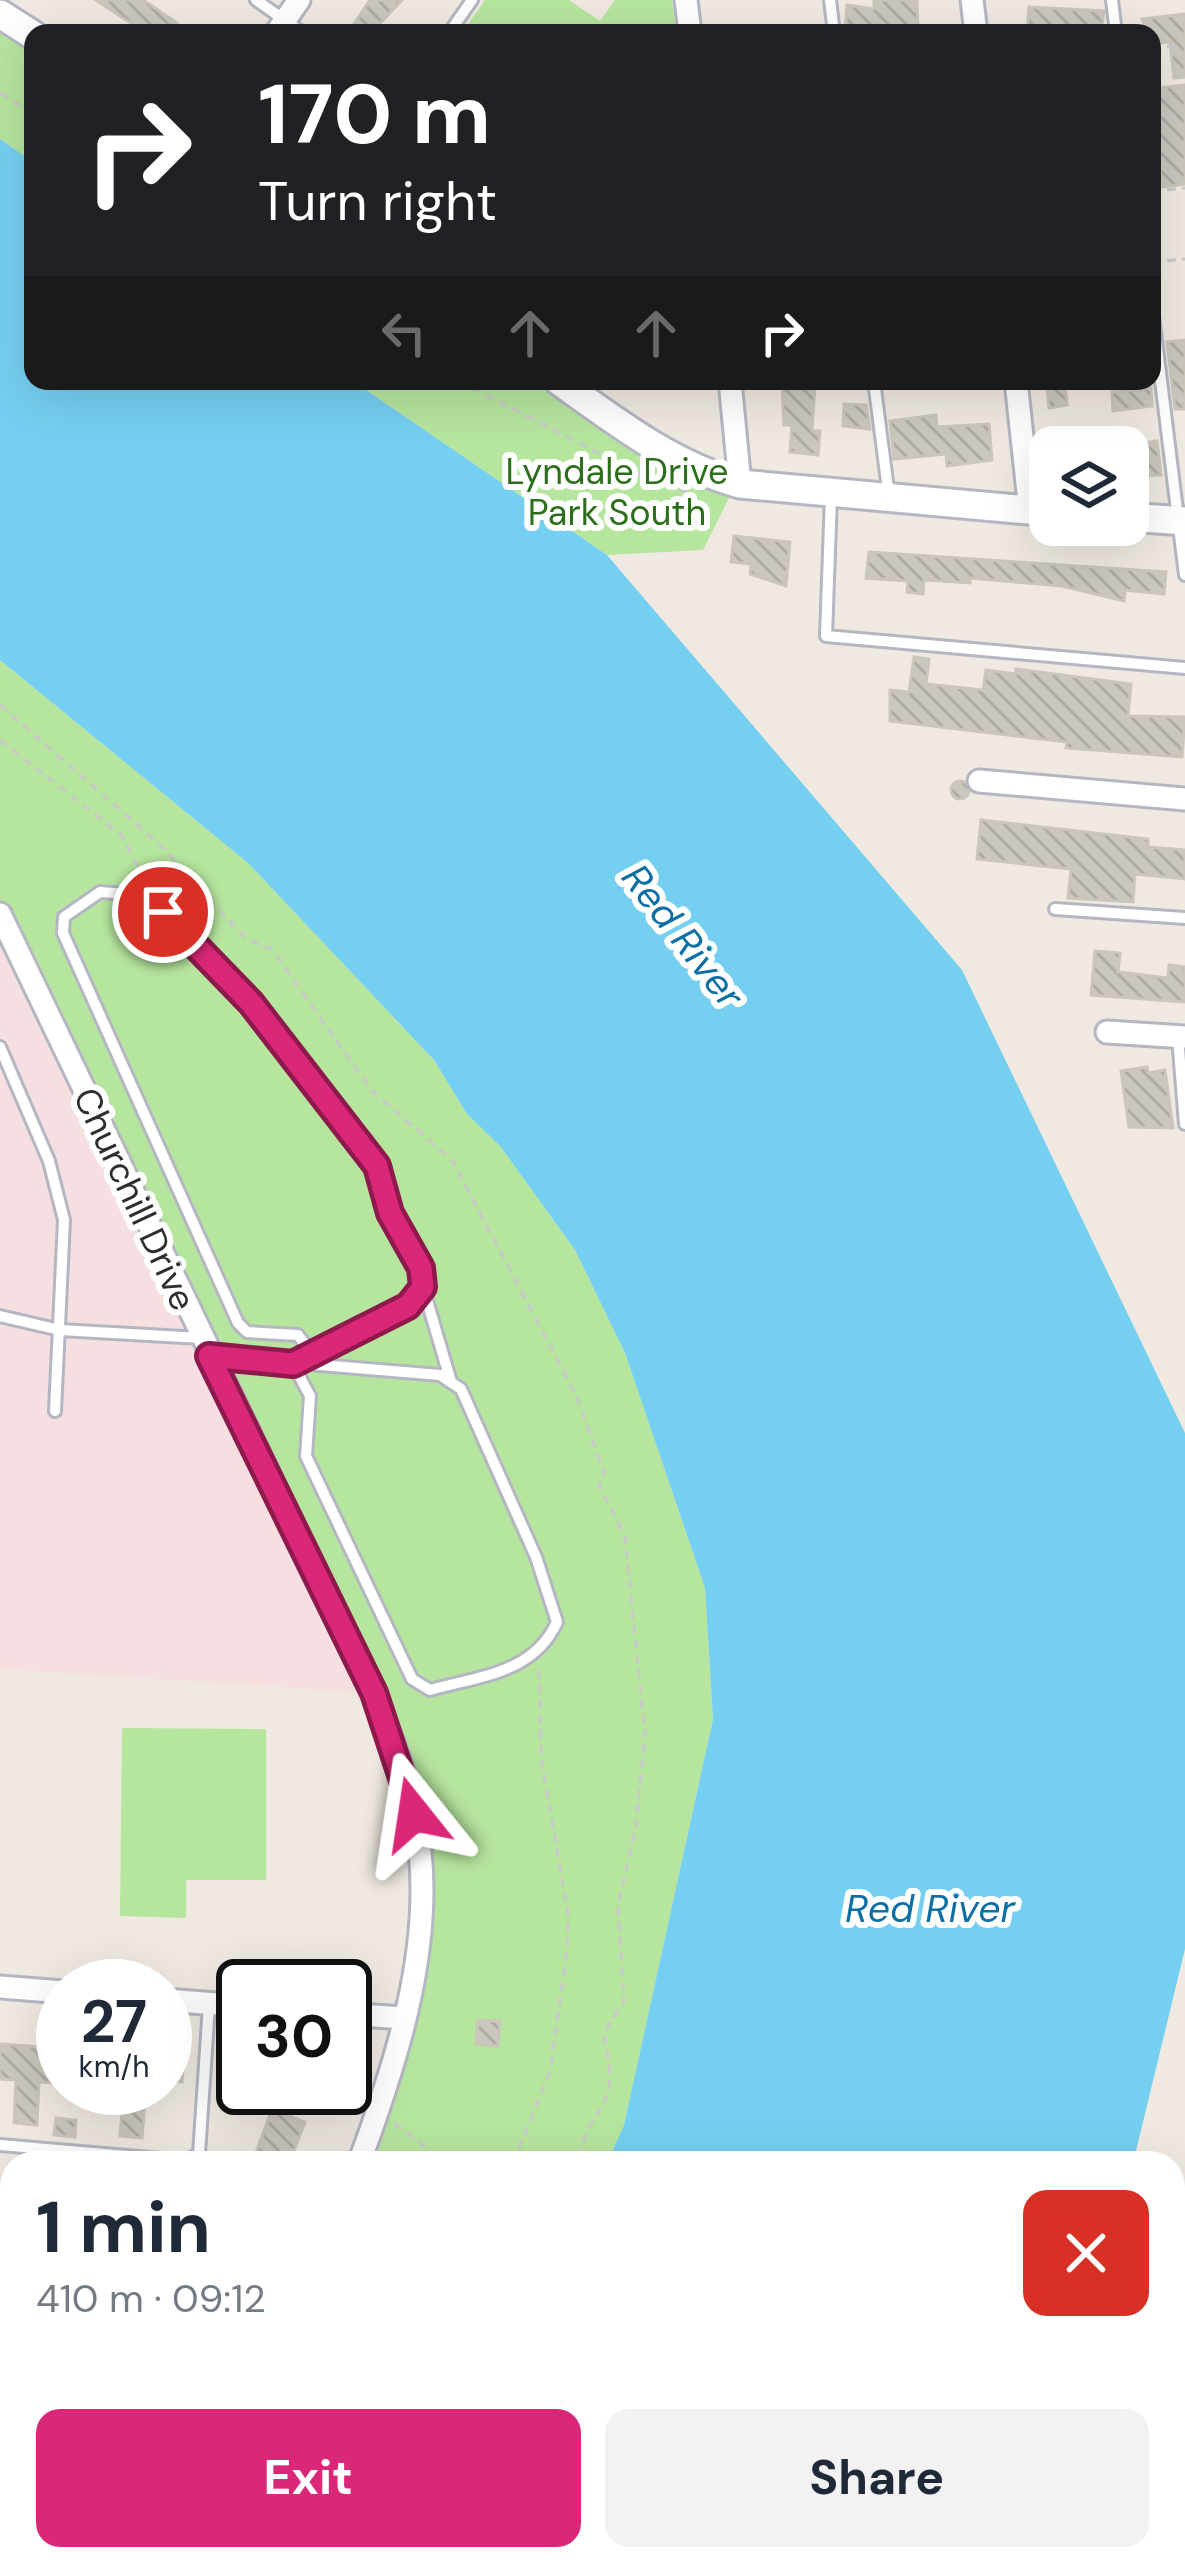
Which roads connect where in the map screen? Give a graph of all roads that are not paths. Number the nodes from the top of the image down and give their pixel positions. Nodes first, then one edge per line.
1 (256, 0) edge
2 (282, 24) edge
3 (1161, 376) edge
4 (1162, 383) joint
5 (571, 390) edge
6 (731, 390) edge
7 (875, 390) edge
8 (1018, 390) edge
9 (1029, 451) edge
10 (740, 484) junction
11 (831, 495) junction
12 (889, 499) junction
13 (1029, 510) edge
14 (1149, 519) edge
15 (1182, 521) edge
16 (1185, 575) edge
17 (1185, 668) edge
18 (979, 781) dead end
19 (1185, 799) edge
20 (1055, 909) dead end
21 (0, 914) edge
22 (1185, 918) edge
23 (1107, 1032) dead end
24 (1181, 1037) edge
25 (0, 1047) edge
26 (1185, 1124) edge
27 (423, 1287) junction
28 (0, 1316) edge
29 (60, 1330) junction
30 (205, 1347) junction
31 (312, 1354) junction
32 (293, 1364) junction
33 (451, 1382) junction
34 (55, 1411) dead end
35 (0, 1987) edge
36 (36, 1990) edge
37 (192, 2002) edge
38 (209, 2004) junction
39 (216, 2004) edge
40 (372, 2016) edge
41 (404, 2018) junction
42 (0, 2145) edge
43 (69, 2151) edge
44 (199, 2151) edge
45 (363, 2151) edge

1 - 2 lane
3 - 4 lane
4 - 15 lane
5 - 10 street
6 - 10 street
7 - 12 lane
8 - 9 street
10 - 11 street
11 - 12 street
11 - 17 lane
12 - 13 street
14 - 15 street
15 - 16 lane
18 - 19 street
20 - 22 lane
21 - 30 street, Churchill Drive
23 - 24 street
24 - 26 lane
25 - 29 lane
27 - 31 lane
27 - 31 lane
27 - 33 lane
28 - 29 lane
29 - 30 lane
29 - 34 lane
30 - 32 lane
30 - 41 street, Churchill Drive
31 - 32 lane
32 - 33 lane
32 - 33 lane
35 - 36 street
37 - 38 street
38 - 39 street
38 - 44 lane
40 - 41 street
41 - 45 street, Churchill Drive
42 - 43 lane

